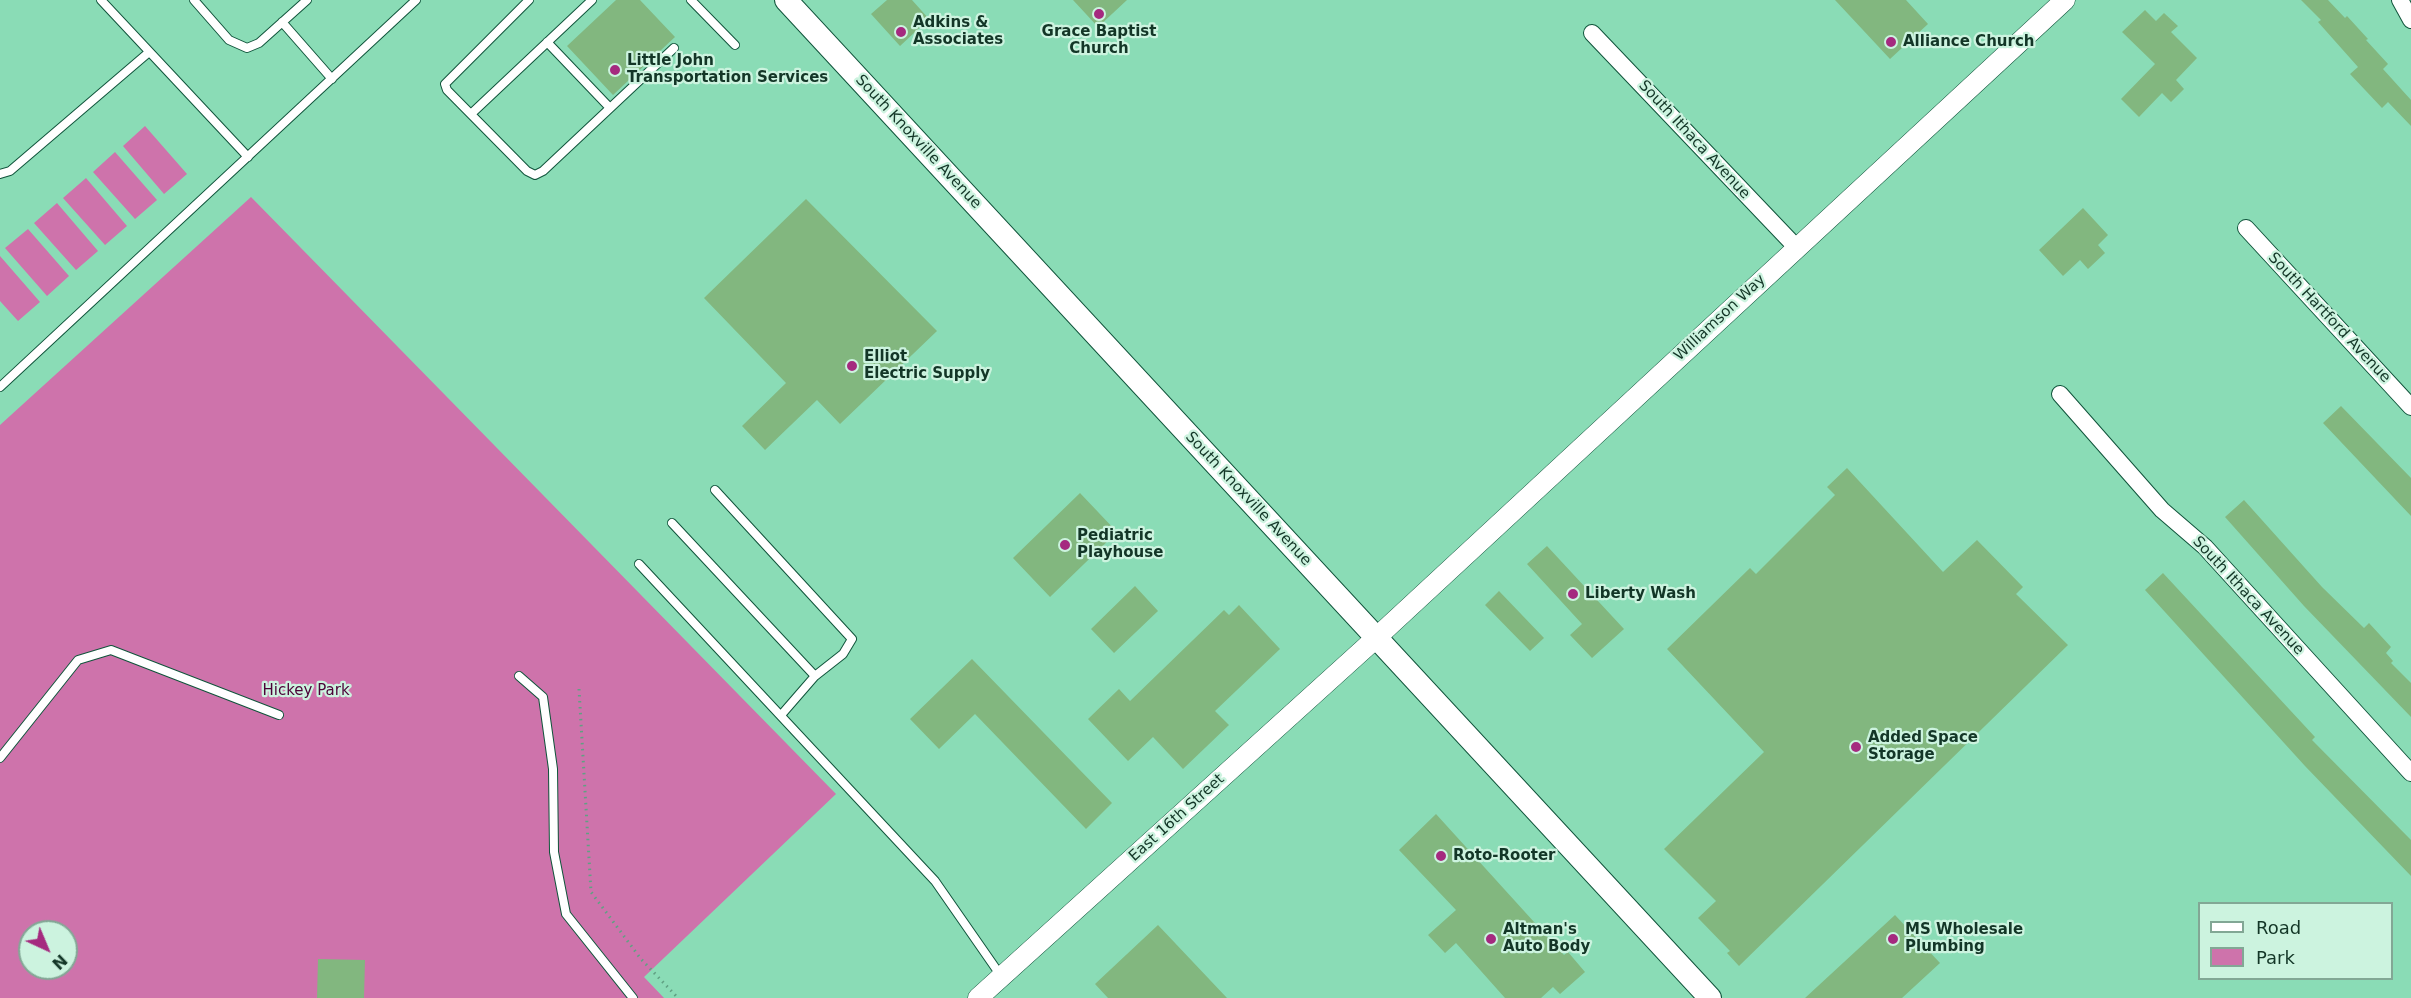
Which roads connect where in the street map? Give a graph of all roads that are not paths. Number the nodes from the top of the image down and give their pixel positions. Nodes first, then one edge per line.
1 (101, 0) edge
2 (194, 0) edge
3 (307, 0) edge
4 (416, 0) edge
5 (529, 0) edge
6 (692, 0) edge
7 (786, 0) edge
8 (2066, 0) edge
9 (2400, 0) edge
10 (588, 1) edge
11 (2411, 20) edge
12 (282, 22) junction
13 (1592, 33) dead end
14 (547, 42) junction
15 (735, 45) dead end
16 (674, 48) dead end
17 (148, 53) junction
18 (332, 79) junction
19 (610, 108) junction
20 (471, 114) junction
21 (248, 158) junction
22 (0, 174) edge
23 (2246, 228) dead end
24 (1796, 247) junction
25 (0, 387) edge
26 (2060, 394) dead end
27 (2411, 407) edge
28 (715, 490) dead end
29 (672, 522) dead end
30 (639, 564) dead end
31 (1376, 638) junction
32 (519, 676) dead end
33 (815, 676) junction
34 (782, 714) junction
35 (279, 715) dead end
36 (0, 758) edge
37 (2411, 773) edge
38 (1002, 977) junction
39 (633, 998) edge
40 (978, 998) edge
41 (1710, 998) edge

1 - 17 lane
2 - 12 lane
3 - 12 lane
4 - 18 lane
5 - 20 lane
6 - 15 lane
7 - 31 main road, South Knoxville Avenue
8 - 24 street, Williamson Way
9 - 11 street
10 - 14 lane
12 - 18 lane
13 - 24 street, South Ithaca Avenue
14 - 19 lane
14 - 20 lane
16 - 19 lane
17 - 21 lane
17 - 22 lane
18 - 21 lane
19 - 20 lane
21 - 25 lane
23 - 27 street, South Hartford Avenue
24 - 31 street, Williamson Way
26 - 37 street, South Ithaca Avenue
28 - 33 lane
29 - 33 lane
30 - 34 lane
31 - 38 street, East 16th Street
31 - 41 main road, South Knoxville Avenue
32 - 39 lane
33 - 34 lane
34 - 38 lane
35 - 36 lane
38 - 40 street, East 16th Street

